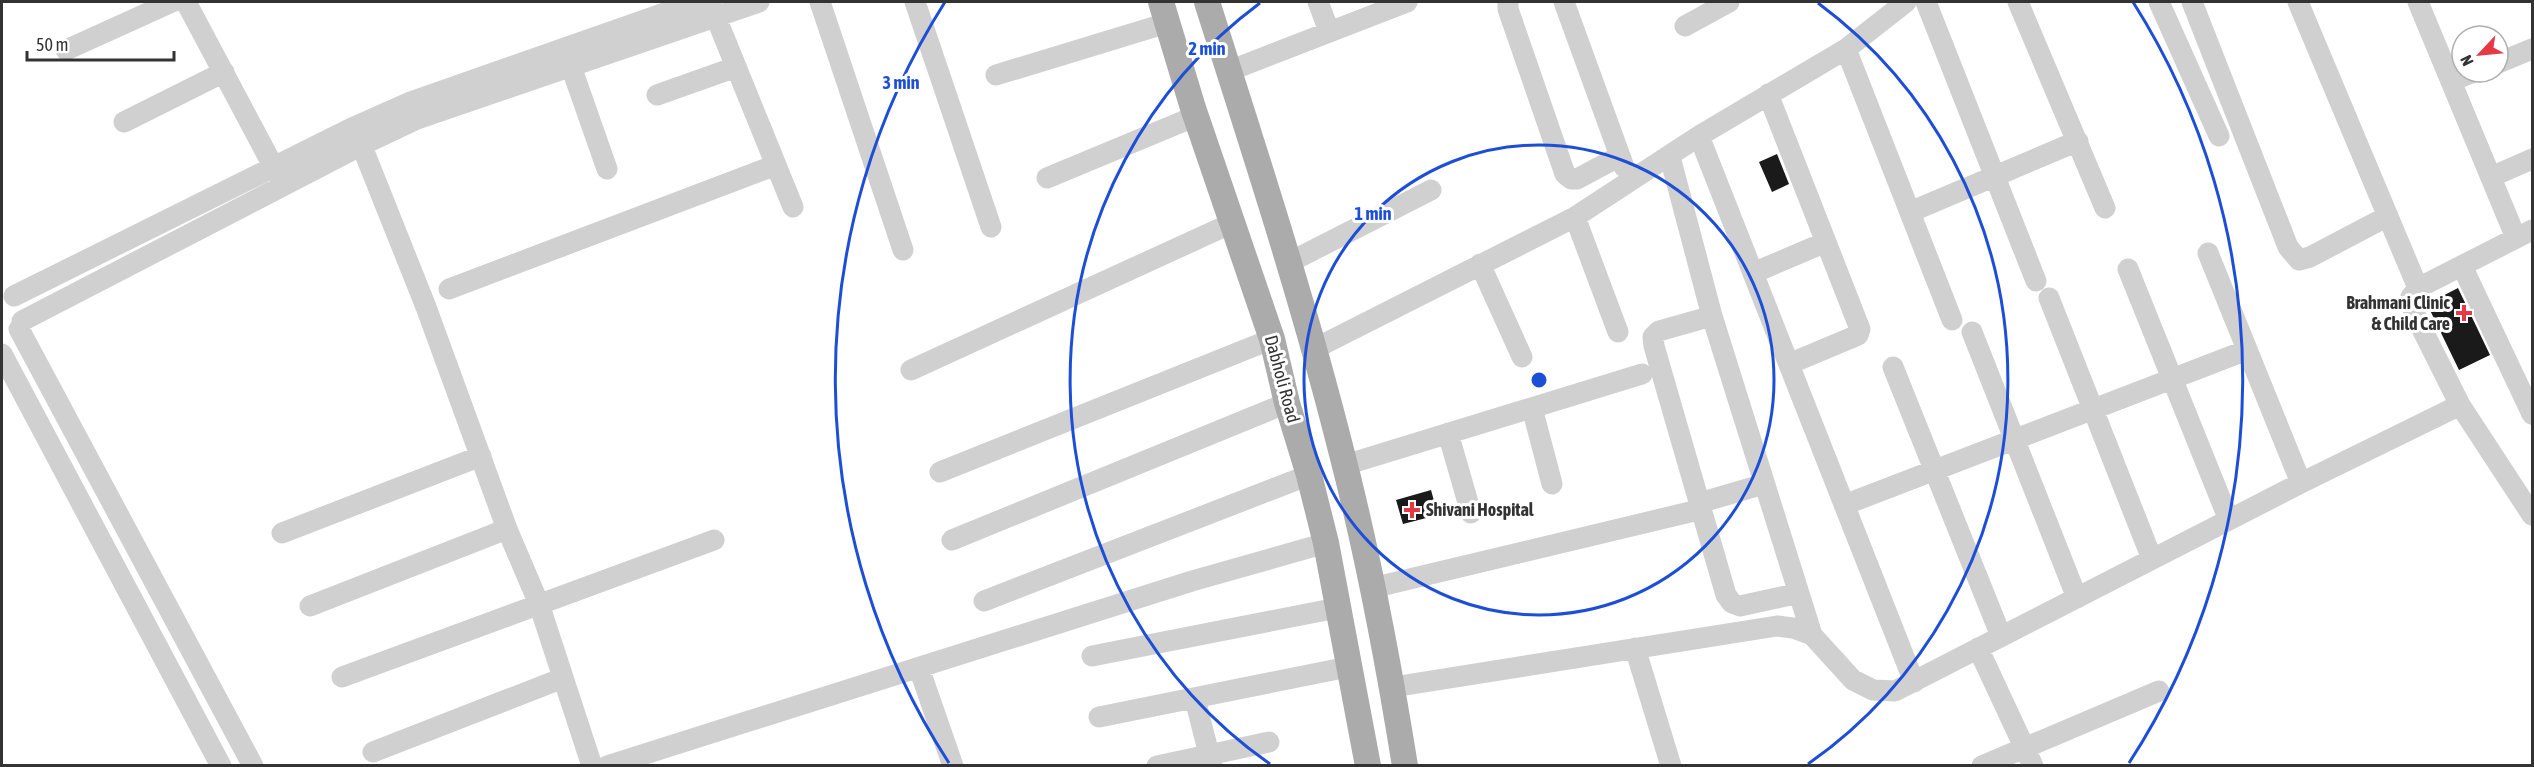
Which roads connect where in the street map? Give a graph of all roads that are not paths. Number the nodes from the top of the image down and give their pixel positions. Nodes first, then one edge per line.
1 (172, 2) edge
2 (186, 2) edge
3 (696, 2) edge
4 (759, 2) edge
5 (820, 2) edge
6 (915, 2) edge
7 (1207, 2) edge
8 (1318, 2) edge
9 (1508, 2) edge
10 (1564, 2) edge
11 (1730, 2) edge
12 (1906, 2) edge
13 (1926, 2) edge
14 (2018, 2) edge
15 (2159, 2) edge
16 (2192, 2) edge
17 (2298, 2) edge
18 (2418, 2) edge
19 (1400, 3) edge
20 (661, 7) edge
21 (713, 10) edge
22 (1164, 12) edge
23 (1685, 26) dead end
24 (1329, 31) junction
25 (672, 33) junction
26 (1846, 49) junction
27 (2532, 49) edge
28 (66, 50) dead end
29 (568, 58) junction
30 (2510, 58) edge
31 (736, 67) junction
32 (1229, 71) junction
33 (224, 72) junction
34 (996, 75) dead end
35 (2450, 79) edge
36 (2452, 84) edge
37 (1768, 93) junction
38 (657, 96) dead end
39 (1196, 116) junction
40 (124, 122) dead end
41 (358, 136) junction
42 (1699, 136) junction
43 (2219, 136) dead end
44 (2078, 141) junction
45 (1620, 156) junction
46 (1670, 157) junction
47 (2532, 159) edge
48 (776, 165) junction
49 (273, 167) junction
50 (607, 169) dead end
51 (1995, 176) junction
52 (2491, 177) junction
53 (1047, 178) dead end
54 (1630, 182) junction
55 (284, 186) junction
56 (1431, 190) dead end
57 (793, 207) dead end
58 (2105, 208) dead end
59 (1910, 212) junction
60 (2388, 216) junction
61 (1575, 217) junction
62 (1232, 223) junction
63 (159, 224) junction
64 (991, 227) dead end
65 (2524, 234) edge
66 (1826, 242) junction
67 (117, 245) junction
68 (169, 245) junction
69 (903, 250) dead end
70 (2208, 253) dead end
71 (1288, 263) junction
72 (1480, 264) junction
73 (2462, 266) junction
74 (127, 267) junction
75 (2128, 269) dead end
76 (1753, 273) junction
77 (2036, 281) dead end
78 (2418, 288) junction
79 (449, 289) dead end
80 (8, 293) edge
81 (2049, 298) dead end
82 (1712, 316) junction
83 (1952, 320) dead end
84 (21, 325) junction
85 (1618, 332) dead end
86 (1972, 332) dead end
87 (1272, 339) junction
88 (2, 341) edge
89 (1314, 350) junction
90 (2247, 350) junction
91 (2, 354) edge
92 (1522, 357) dead end
93 (1789, 364) junction
94 (1893, 367) dead end
95 (911, 370) dead end
96 (1642, 374) dead end
97 (2173, 378) junction
98 (1287, 403) junction
99 (2460, 405) junction
100 (1532, 408) junction
101 (2093, 409) junction
102 (2532, 414) edge
103 (1448, 433) junction
104 (2014, 440) junction
105 (481, 456) junction
106 (1345, 465) junction
107 (1935, 471) junction
108 (940, 472) dead end
109 (1309, 476) junction
110 (2301, 483) junction
111 (1552, 484) dead end
112 (1764, 484) junction
113 (1844, 505) junction
114 (1694, 507) junction
115 (1471, 513) dead end
116 (2532, 515) edge
117 (2229, 520) junction
118 (507, 529) junction
119 (282, 533) dead end
120 (714, 540) dead end
121 (952, 540) dead end
122 (1326, 543) junction
123 (2152, 559) junction
124 (1372, 588) junction
125 (1799, 593) junction
126 (2077, 598) junction
127 (984, 601) dead end
128 (538, 604) junction
129 (310, 606) dead end
130 (1337, 608) junction
131 (1812, 635) junction
132 (2001, 636) junction
133 (1635, 648) junction
134 (1978, 648) junction
135 (1092, 656) dead end
136 (1348, 667) junction
137 (919, 668) junction
138 (342, 677) dead end
139 (562, 678) junction
140 (1914, 682) junction
141 (1393, 687) junction
142 (2159, 691) dead end
143 (1195, 699) junction
144 (1100, 717) dead end
145 (1269, 742) dead end
146 (373, 752) dead end
147 (2029, 756) edge
148 (1211, 760) edge
149 (221, 765) edge
150 (253, 765) edge
151 (592, 765) edge
152 (608, 765) edge
153 (953, 765) edge
154 (1157, 765) edge
155 (1368, 765) edge
156 (1406, 765) edge
157 (1671, 765) edge
158 (1982, 765) edge

1 - 28 street
2 - 33 street
3 - 20 street
4 - 21 street
5 - 69 street
6 - 64 street
7 - 32 main road
8 - 24 street
9 - 45 street
10 - 45 street
11 - 23 street
12 - 26 street
13 - 51 street
14 - 44 street
15 - 43 street
16 - 60 street
17 - 60 street
18 - 35 street
19 - 24 street
20 - 25 street
20 - 29 street
21 - 25 street
21 - 31 street
22 - 34 street
22 - 39 main road, Dabholi Road
24 - 32 street
25 - 29 street
26 - 37 street
26 - 59 street
27 - 30 street
29 - 41 street
29 - 50 street
31 - 38 street
31 - 48 street
32 - 71 main road
33 - 40 street
33 - 49 street
36 - 52 street
37 - 42 street
37 - 66 street
39 - 53 street
39 - 62 main road, Dabholi Road
41 - 49 street
41 - 55 street
41 - 105 street
42 - 46 street
42 - 76 street
44 - 51 street
44 - 58 street
45 - 54 street
46 - 54 street
46 - 82 street
47 - 52 street
48 - 57 street
48 - 79 street
49 - 55 street
49 - 63 street
51 - 59 street
51 - 77 street
52 - 65 street
54 - 61 street
55 - 68 street
56 - 71 street
59 - 83 street
60 - 78 street
61 - 72 street
61 - 85 street
62 - 87 main road, Dabholi Road
62 - 95 street
63 - 67 street
63 - 68 street
65 - 73 street
66 - 76 street
66 - 93 street
67 - 74 street
67 - 80 street
68 - 74 street
70 - 90 street
71 - 89 main road
72 - 89 street
72 - 92 street
73 - 78 street
73 - 102 street
74 - 84 street
75 - 97 street
76 - 93 street
78 - 99 street
80 - 84 street
81 - 101 street
82 - 112 street
82 - 114 street
84 - 88 street
84 - 150 street
86 - 104 street
87 - 98 main road, Dabholi Road
87 - 108 street
89 - 106 main road
90 - 97 street
90 - 110 street
91 - 149 street
93 - 113 street
94 - 107 street
96 - 100 street
97 - 101 street
97 - 117 street
98 - 109 main road, Dabholi Road
98 - 121 street
99 - 110 street
99 - 116 street
100 - 103 street
100 - 111 street
101 - 104 street
101 - 123 street
103 - 106 street
103 - 115 street
104 - 107 street
104 - 126 street
105 - 118 street
105 - 119 street
106 - 124 main road
107 - 113 street
107 - 132 street
109 - 122 main road, Dabholi Road
109 - 127 street
110 - 117 street
112 - 114 street
112 - 125 street
113 - 140 street
114 - 124 street
114 - 125 street
117 - 123 street
118 - 128 street
118 - 129 street
120 - 128 street
122 - 130 main road, Dabholi Road
122 - 137 street
123 - 126 street
124 - 141 main road
125 - 131 street
126 - 132 street
128 - 138 street
128 - 139 street
130 - 135 street
130 - 136 main road, Dabholi Road
131 - 133 street
131 - 140 street
132 - 134 street
133 - 141 street
133 - 157 street
134 - 140 street
134 - 147 street
136 - 143 street
136 - 155 main road, Dabholi Road
137 - 152 street
137 - 153 street
139 - 146 street
139 - 151 street
141 - 156 main road
142 - 147 street
143 - 144 street
143 - 148 street
145 - 148 street
147 - 158 street
148 - 154 street

